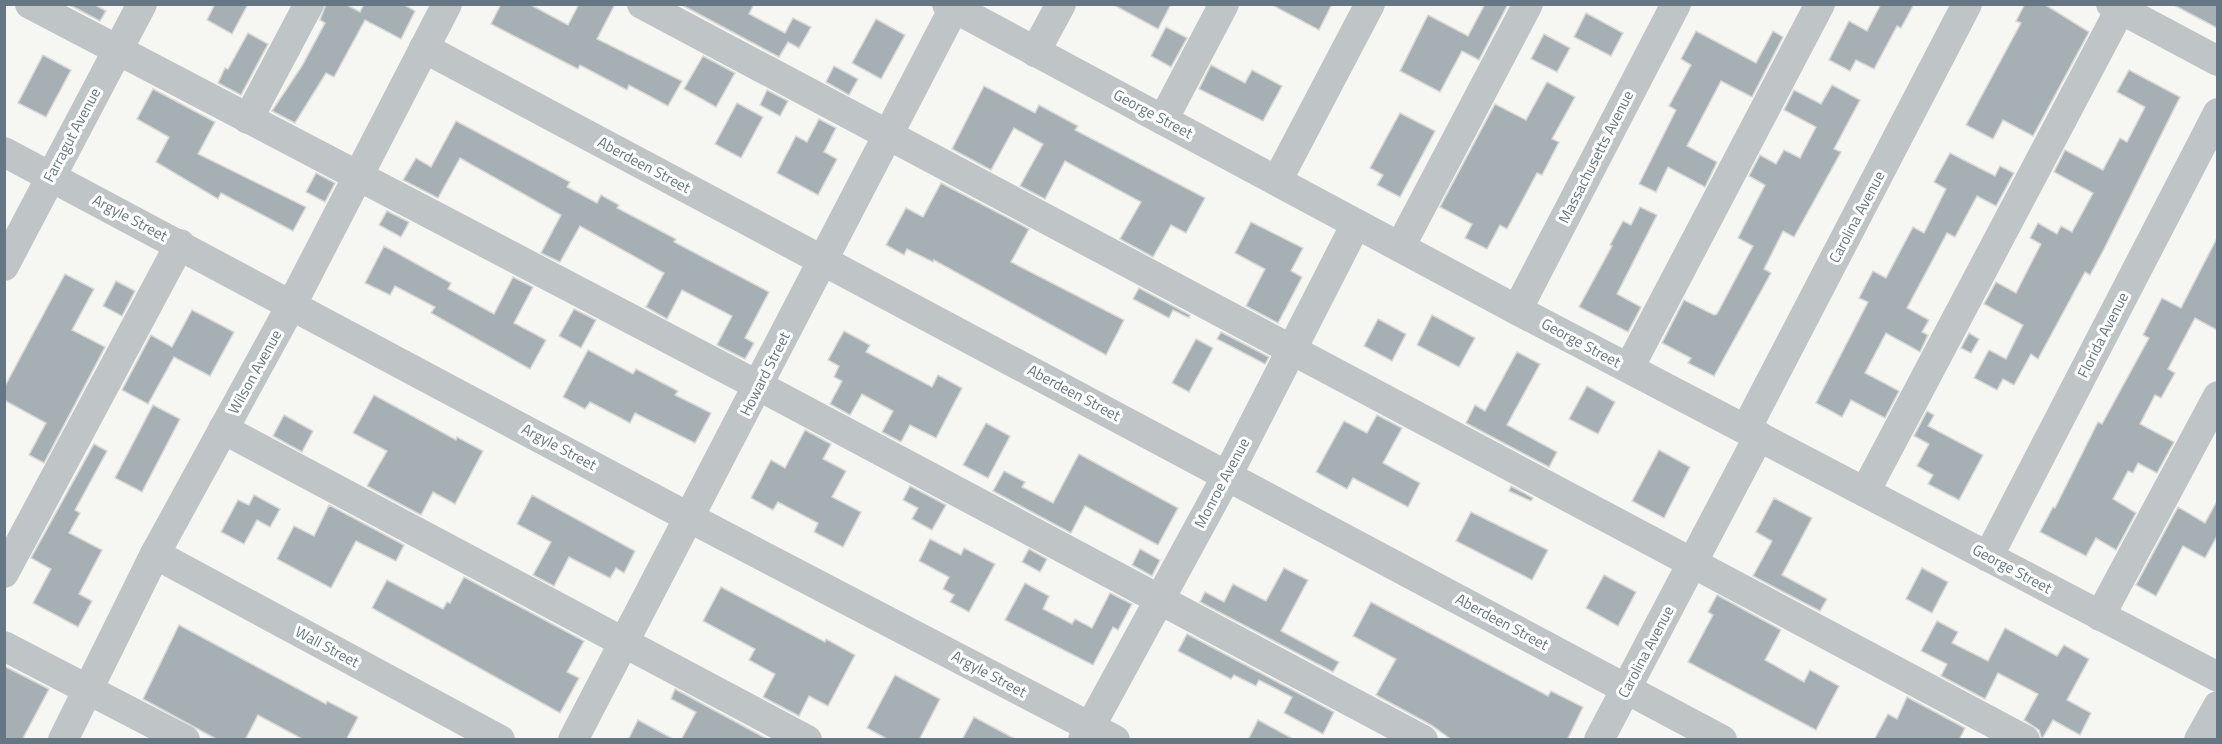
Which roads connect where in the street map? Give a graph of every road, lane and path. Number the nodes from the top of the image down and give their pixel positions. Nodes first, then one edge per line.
1 (30, 4) edge
2 (142, 4) edge
3 (309, 4) edge
4 (447, 4) edge
5 (642, 4) edge
6 (1061, 4) edge
7 (1224, 4) edge
8 (1370, 4) edge
9 (1528, 4) edge
10 (1676, 4) edge
11 (1820, 4) edge
12 (1967, 4) edge
13 (951, 6) edge
14 (2118, 6) edge
15 (424, 48) junction
16 (117, 50) junction
17 (1035, 52) junction
18 (2217, 61) edge
19 (2217, 113) edge
20 (248, 119) junction
21 (1164, 120) junction
22 (888, 136) junction
23 (4, 152) edge
24 (51, 176) junction
25 (358, 176) junction
26 (1277, 181) junction
27 (1356, 224) junction
28 (180, 244) junction
29 (1400, 248) junction
30 (824, 260) junction
31 (4, 266) edge
32 (292, 304) junction
33 (1517, 310) junction
34 (1291, 349) junction
35 (1629, 368) junction
36 (759, 386) junction
37 (2217, 396) edge
38 (223, 429) junction
39 (1752, 432) junction
40 (1227, 474) junction
41 (1865, 492) junction
42 (690, 518) junction
43 (155, 554) junction
44 (1988, 557) junction
45 (1692, 563) junction
46 (4, 573) edge
47 (1159, 600) junction
48 (2100, 616) junction
49 (624, 643) junction
50 (4, 646) edge
51 (2217, 677) edge
52 (1626, 688) junction
53 (88, 689) junction
54 (2217, 706) edge
55 (1096, 735) edge
56 (63, 740) edge
57 (185, 740) edge
58 (500, 740) edge
59 (573, 740) edge
60 (807, 740) edge
61 (1423, 740) edge
62 (1599, 740) edge
63 (1722, 740) edge
64 (2025, 740) edge
65 (2199, 740) edge

1 - 16 street
2 - 16 street, Farragut Avenue
3 - 20 street
4 - 15 street, Wilson Avenue
5 - 22 street
6 - 17 street
7 - 21 street
8 - 26 street
9 - 29 street
10 - 33 street, Massachusetts Avenue
11 - 35 street
12 - 39 street, Carolina Avenue
13 - 17 street, George Street
13 - 22 street, Howard Street
14 - 18 street
14 - 41 street
15 - 25 street, Wilson Avenue
15 - 30 street, Aberdeen Street
16 - 20 street
16 - 24 street, Farragut Avenue
17 - 21 street, George Street
19 - 44 street, Florida Avenue
20 - 25 street
21 - 26 street, George Street
22 - 30 street, Howard Street
22 - 34 street
23 - 24 street, Argyle Street
24 - 28 street, Argyle Street
24 - 31 street, Farragut Avenue
25 - 32 street, Wilson Avenue
25 - 36 street
26 - 27 street, George Street
27 - 29 street, George Street
27 - 34 street, Monroe Avenue
28 - 32 street, Argyle Street
28 - 46 street
29 - 33 street, George Street
30 - 36 street, Howard Street
30 - 40 street, Aberdeen Street
32 - 38 street, Wilson Avenue
32 - 42 street, Argyle Street
33 - 35 street, George Street
34 - 40 street, Monroe Avenue
34 - 45 street
35 - 39 street, George Street
36 - 42 street, Howard Street
36 - 47 street
37 - 48 street
38 - 43 street, Wilson Avenue
38 - 49 street
39 - 41 street, George Street
39 - 45 street, Carolina Avenue
40 - 47 street, Monroe Avenue
40 - 52 street, Aberdeen Street
41 - 44 street, George Street
42 - 49 street, Howard Street
42 - 55 street, Argyle Street
43 - 53 street, Wilson Avenue
43 - 58 street, Wall Street
44 - 48 street, George Street
45 - 52 street, Carolina Avenue
45 - 64 street
47 - 55 street, Monroe Avenue
47 - 61 street
48 - 51 street, George Street
49 - 59 street, Howard Street
49 - 60 street
50 - 53 street
52 - 62 street, Carolina Avenue
52 - 63 street, Aberdeen Street
53 - 56 street, Wilson Avenue
53 - 57 street
54 - 65 street

